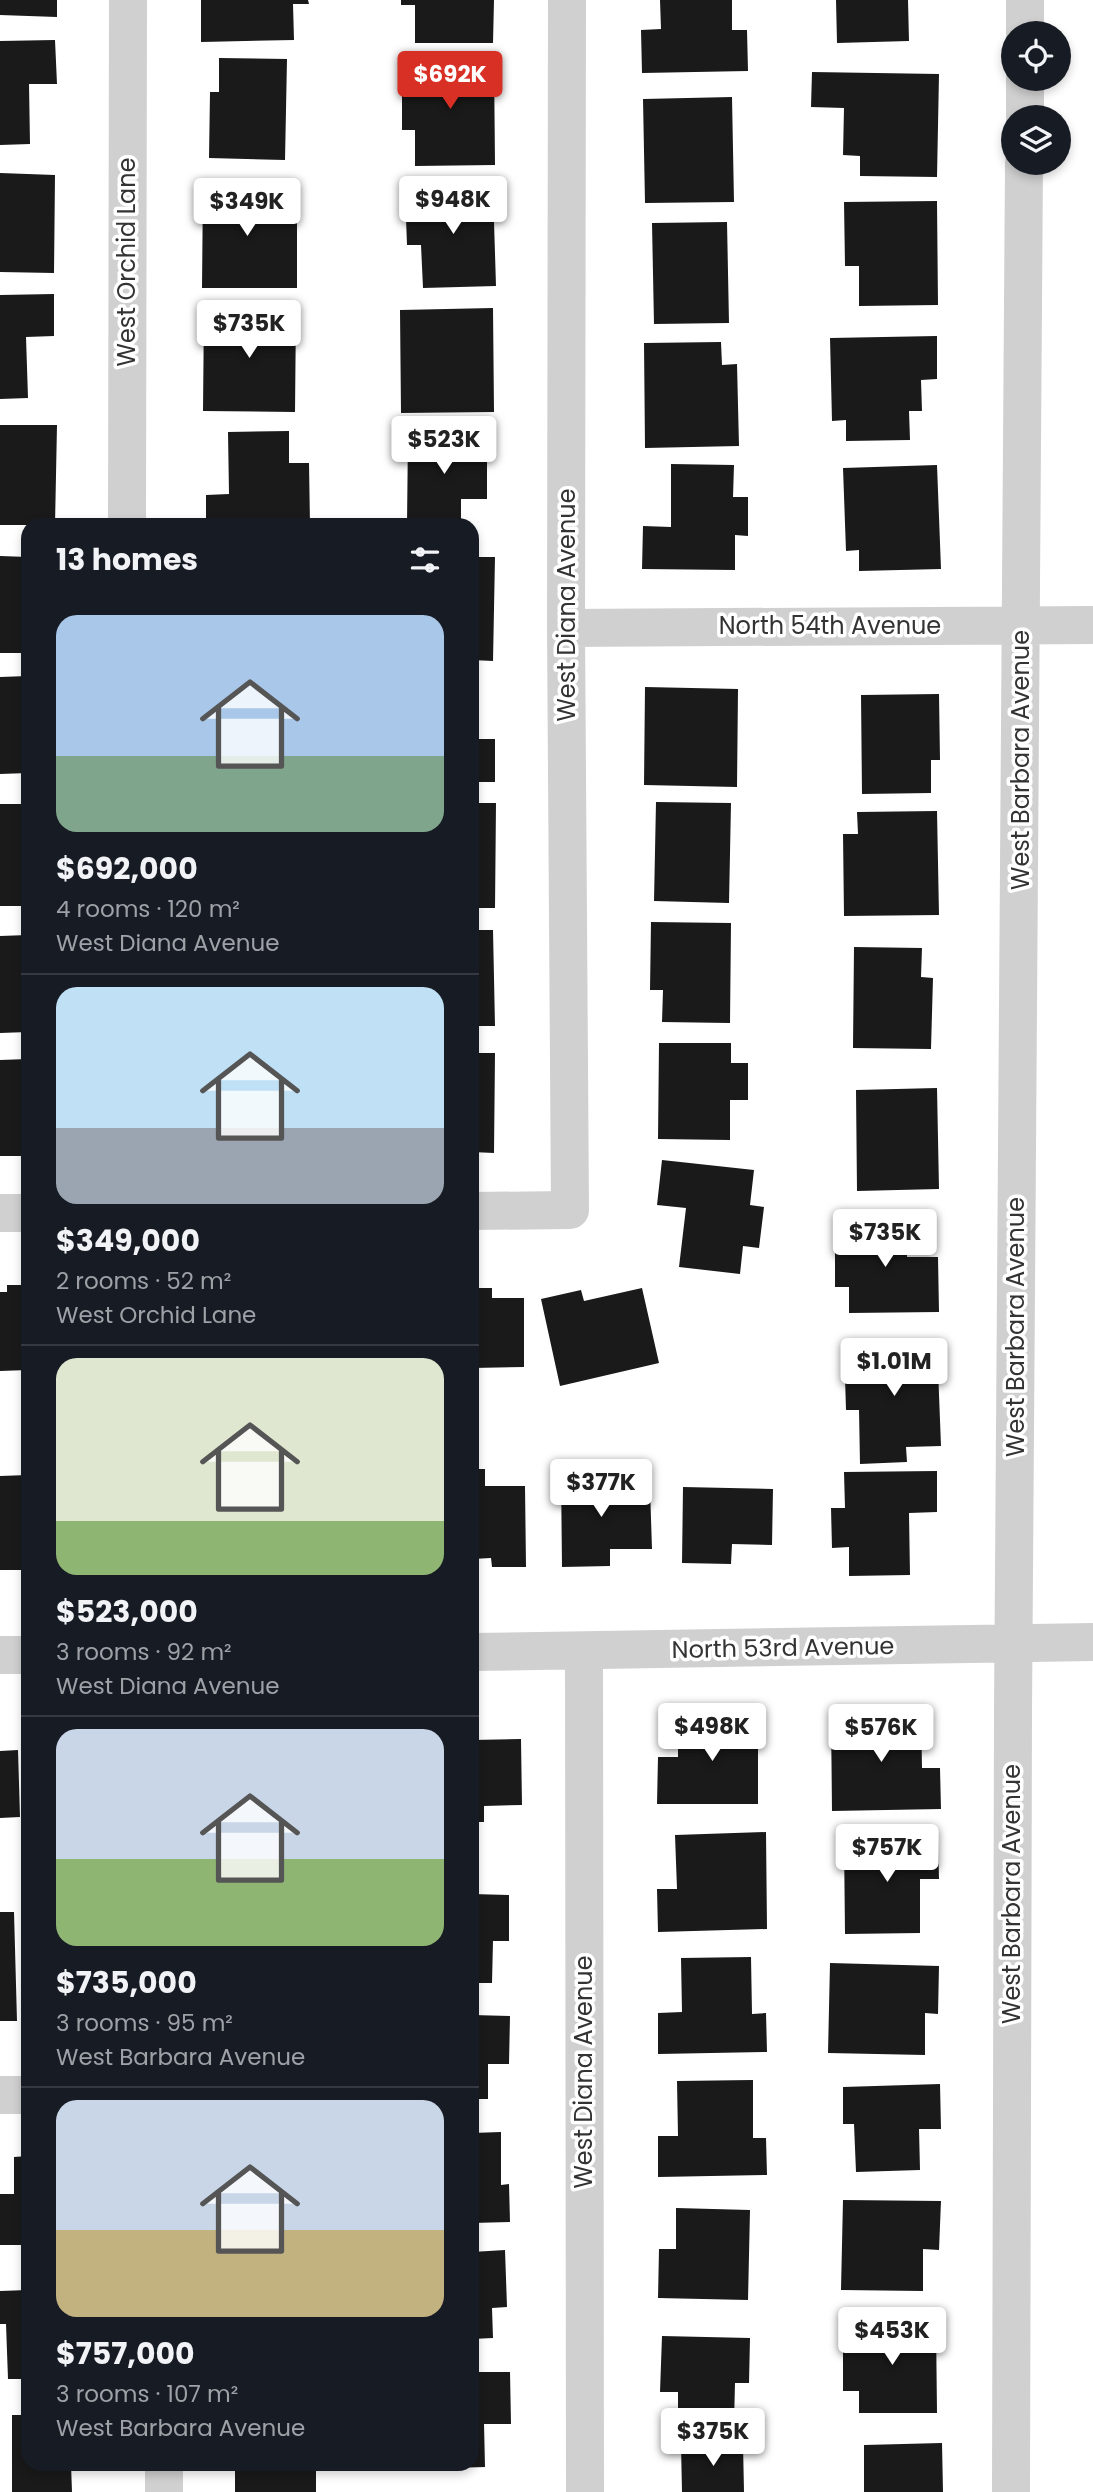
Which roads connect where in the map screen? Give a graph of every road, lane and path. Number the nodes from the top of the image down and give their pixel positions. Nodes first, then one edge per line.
1 (128, 0) edge
2 (567, 0) edge
3 (1025, 0) edge
4 (1025, 21) edge
5 (1024, 175) edge
6 (127, 518) edge
7 (1022, 625) junction
8 (1093, 625) edge
9 (566, 628) junction
10 (479, 1211) edge
11 (0, 1213) edge
12 (21, 1213) edge
13 (1093, 1642) edge
14 (1013, 1643) junction
15 (479, 1652) edge
16 (584, 1652) junction
17 (0, 1655) edge
18 (21, 1655) edge
19 (0, 2095) edge
20 (21, 2095) edge
21 (164, 2471) edge
22 (164, 2492) edge
23 (584, 2492) edge
24 (1011, 2492) edge

1 - 6 street, West Orchid Lane
2 - 9 street, West Diana Avenue
3 - 4 street
5 - 7 street, West Barbara Avenue
7 - 8 street, North 54th Avenue
7 - 9 street, North 54th Avenue
7 - 14 street, West Barbara Avenue
9 - 10 street, West Diana Avenue
11 - 12 street
13 - 14 street, North 53rd Avenue
14 - 16 street, North 53rd Avenue
14 - 24 street, West Barbara Avenue
15 - 16 street, North 53rd Avenue
16 - 23 street, West Diana Avenue
17 - 18 street
19 - 20 street
21 - 22 street

